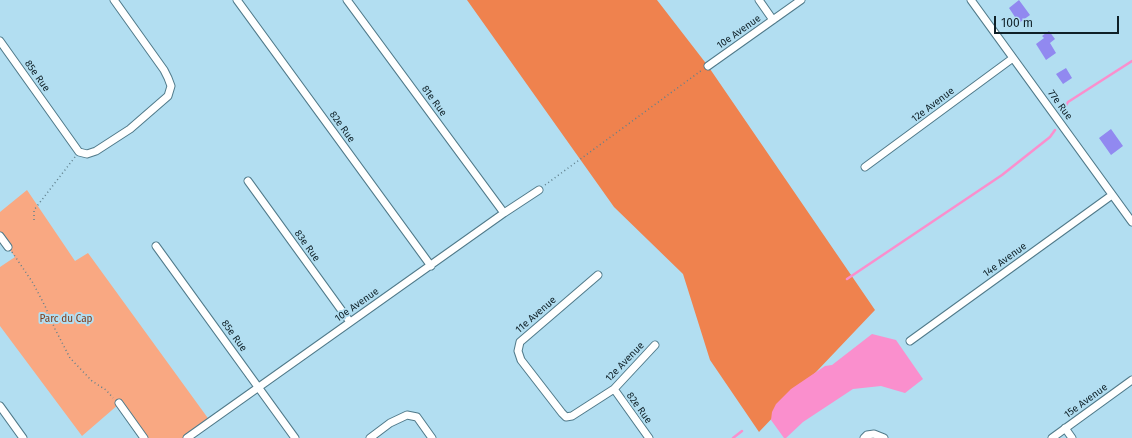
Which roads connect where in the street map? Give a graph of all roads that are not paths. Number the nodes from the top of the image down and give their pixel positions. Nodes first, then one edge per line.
1 (114, 0) edge
2 (238, 0) edge
3 (348, 0) edge
4 (759, 0) edge
5 (801, 0) edge
6 (971, 0) edge
7 (773, 20) junction
8 (0, 41) edge
9 (1013, 58) junction
10 (708, 66) road end
11 (865, 167) dead end
12 (248, 181) dead end
13 (539, 190) road end
14 (1112, 195) junction
15 (504, 213) junction
16 (1132, 222) edge
17 (0, 236) edge
18 (156, 246) dead end
19 (8, 247) road end
20 (431, 266) junction
21 (598, 276) dead end
22 (350, 322) junction
23 (910, 341) dead end
24 (655, 344) dead end
25 (1132, 380) edge
26 (259, 386) junction
27 (614, 389) junction
28 (119, 403) road end
29 (0, 406) edge
30 (566, 417) joint
31 (1065, 428) junction
32 (23, 438) edge
33 (144, 438) edge
34 (187, 438) edge
35 (295, 438) edge
36 (370, 438) edge
37 (432, 438) edge
38 (649, 438) edge
39 (864, 438) edge
40 (884, 438) edge
41 (1052, 438) edge
42 (1072, 438) edge

1 - 8 street, 85e Rue
2 - 20 street, 82e Rue
3 - 15 street, 81e Rue
4 - 7 street
5 - 7 street, 10e Avenue
6 - 9 street, 77e Rue
7 - 10 street, 10e Avenue
9 - 11 street, 12e Avenue
9 - 14 street, 77e Rue
12 - 22 street, 83e Rue
13 - 15 street, 10e Avenue
14 - 16 street, 77e Rue
14 - 23 street, 14e Avenue
15 - 20 street, 10e Avenue
17 - 19 street
18 - 26 street, 85e Rue
20 - 22 street, 10e Avenue
21 - 30 street, 11e Avenue
22 - 26 street, 10e Avenue
24 - 27 street, 12e Avenue
25 - 31 street, 15e Avenue
26 - 34 street, 10e Avenue
26 - 35 street, 85e Rue
27 - 30 street, 12e Avenue
27 - 38 street, 82e Rue
28 - 33 street
29 - 32 street
31 - 41 street, 15e Avenue
31 - 42 street
36 - 37 street
39 - 40 street

